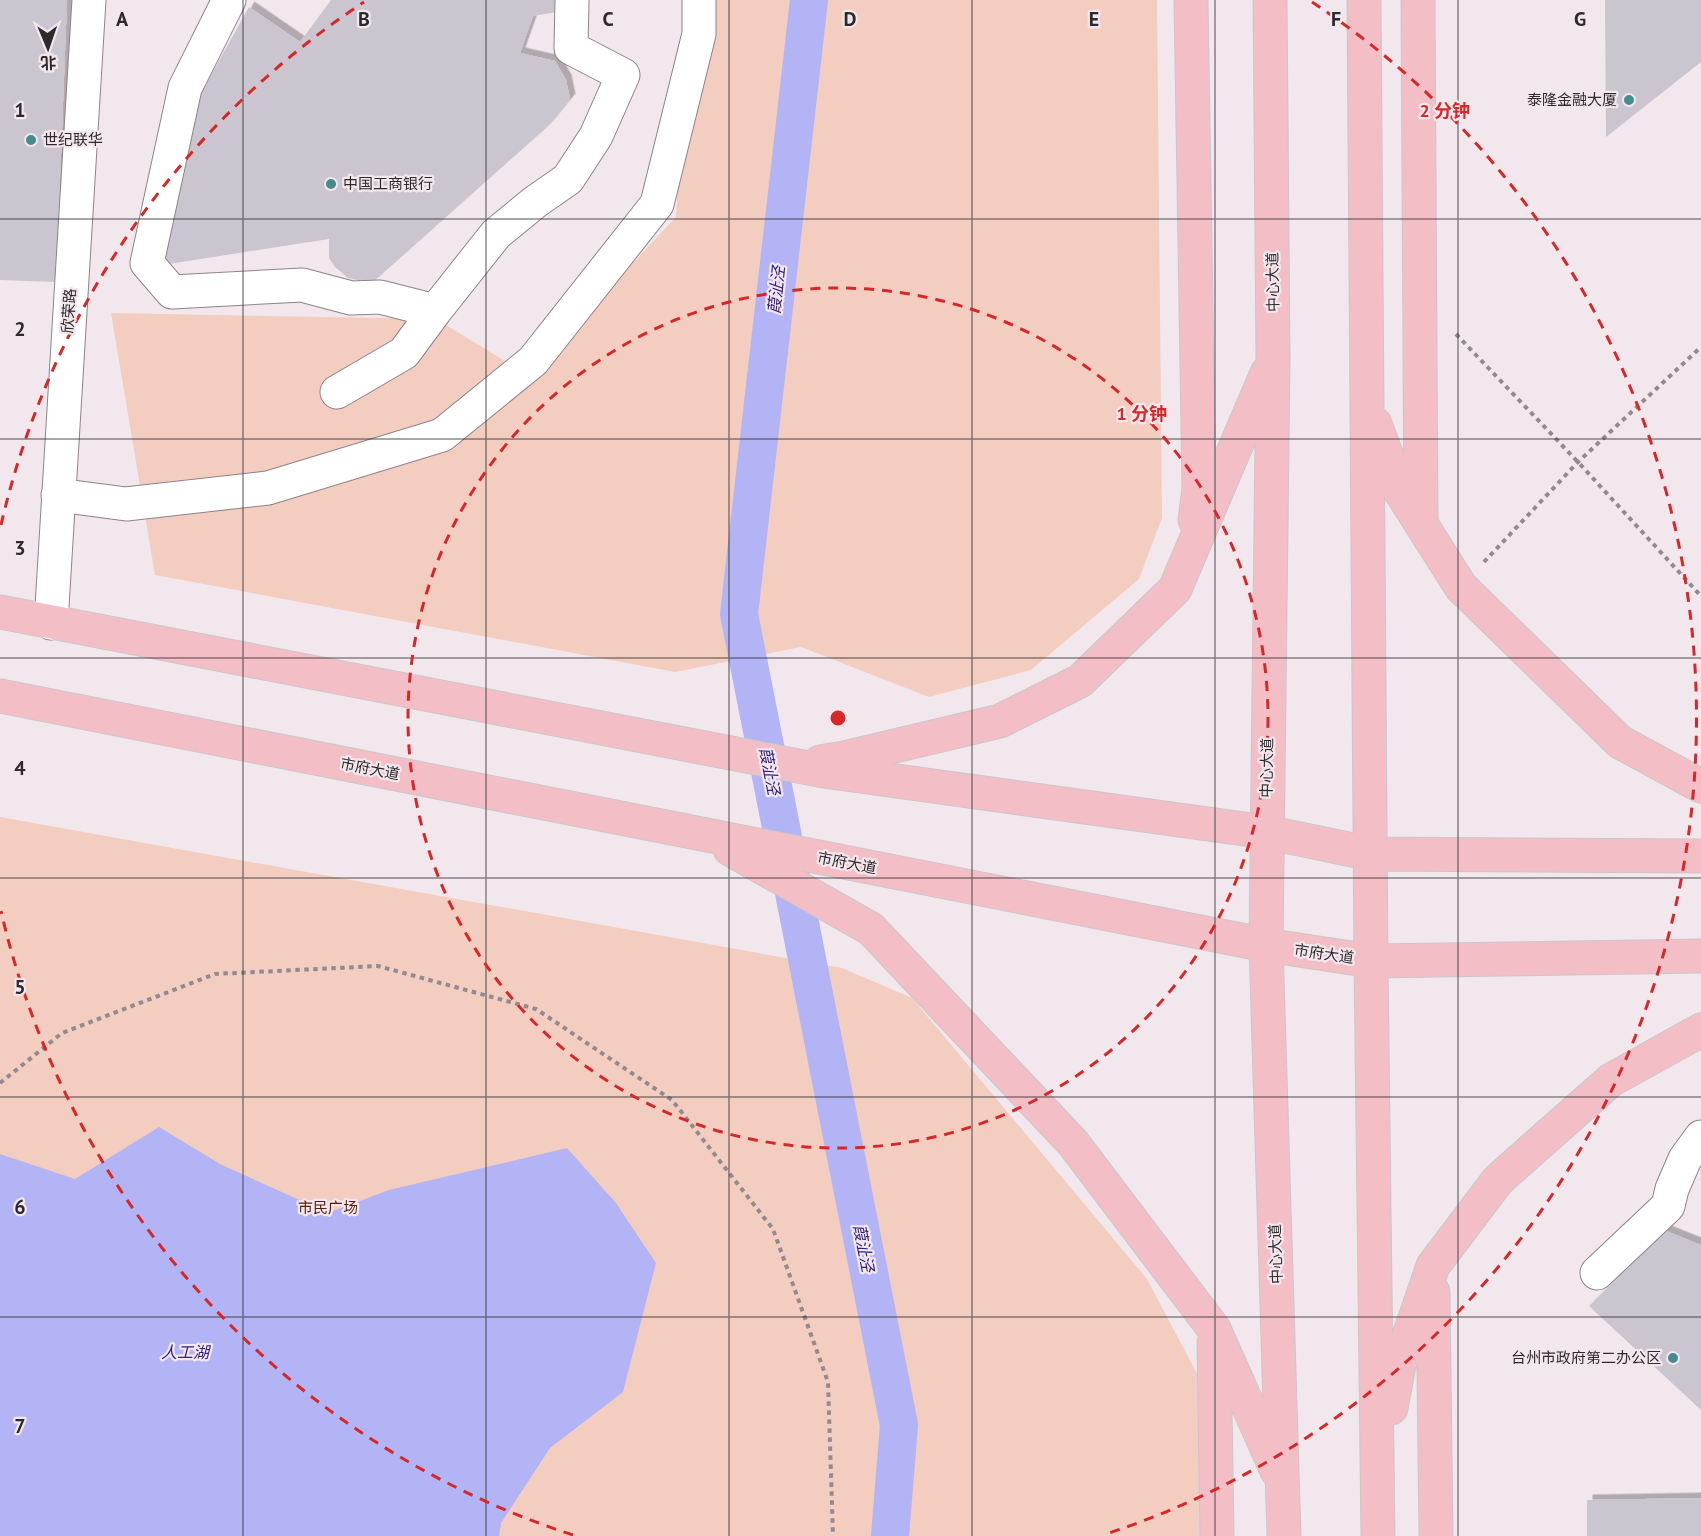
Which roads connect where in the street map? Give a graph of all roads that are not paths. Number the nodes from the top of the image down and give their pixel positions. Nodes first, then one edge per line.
1 (89, 0) edge
2 (229, 0) edge
3 (572, 0) edge
4 (699, 0) edge
5 (1191, 0) edge
6 (1270, 0) edge
7 (1364, 0) edge
8 (1418, 0) edge
9 (435, 311) junction
10 (1274, 358) junction
11 (337, 392) dead end
12 (1367, 402) junction
13 (58, 495) junction
14 (1420, 523) junction
15 (1191, 551) junction
16 (0, 612) edge
17 (51, 623) junction
18 (0, 696) edge
19 (797, 765) junction
20 (1701, 786) edge
21 (1266, 832) junction
22 (705, 834) junction
23 (1372, 854) junction
24 (1701, 856) edge
25 (1266, 945) junction
26 (1701, 956) edge
27 (1371, 961) junction
28 (1701, 1030) edge
29 (1701, 1137) edge
30 (1433, 1266) junction
31 (1597, 1273) dead end
32 (1214, 1329) junction
33 (1378, 1474) junction
34 (1284, 1486) junction
35 (1217, 1536) edge
36 (1284, 1536) edge
37 (1378, 1536) edge
38 (1436, 1536) edge

1 - 13 street, 欣荣路
2 - 9 street
3 - 9 street
4 - 13 street
5 - 15 main road
6 - 10 main road, 中心大道
7 - 12 main road
8 - 14 main road
9 - 11 street
10 - 15 main road
10 - 21 main road, 中心大道
12 - 14 main road
12 - 23 main road
13 - 17 street, 欣荣路
14 - 20 main road
15 - 19 main road
16 - 17 main road
17 - 19 main road
18 - 22 main road, 市府大道
19 - 21 main road
21 - 23 main road
21 - 25 main road, 中心大道
22 - 25 main road, 市府大道
22 - 32 main road
23 - 24 main road
23 - 27 main road
25 - 27 main road, 市府大道
25 - 34 main road, 中心大道
26 - 27 main road, 市府大道
27 - 33 main road
28 - 30 main road
29 - 31 street
30 - 33 main road
30 - 38 main road
32 - 34 main road
32 - 35 main road
33 - 37 main road
34 - 36 main road, 中心大道

